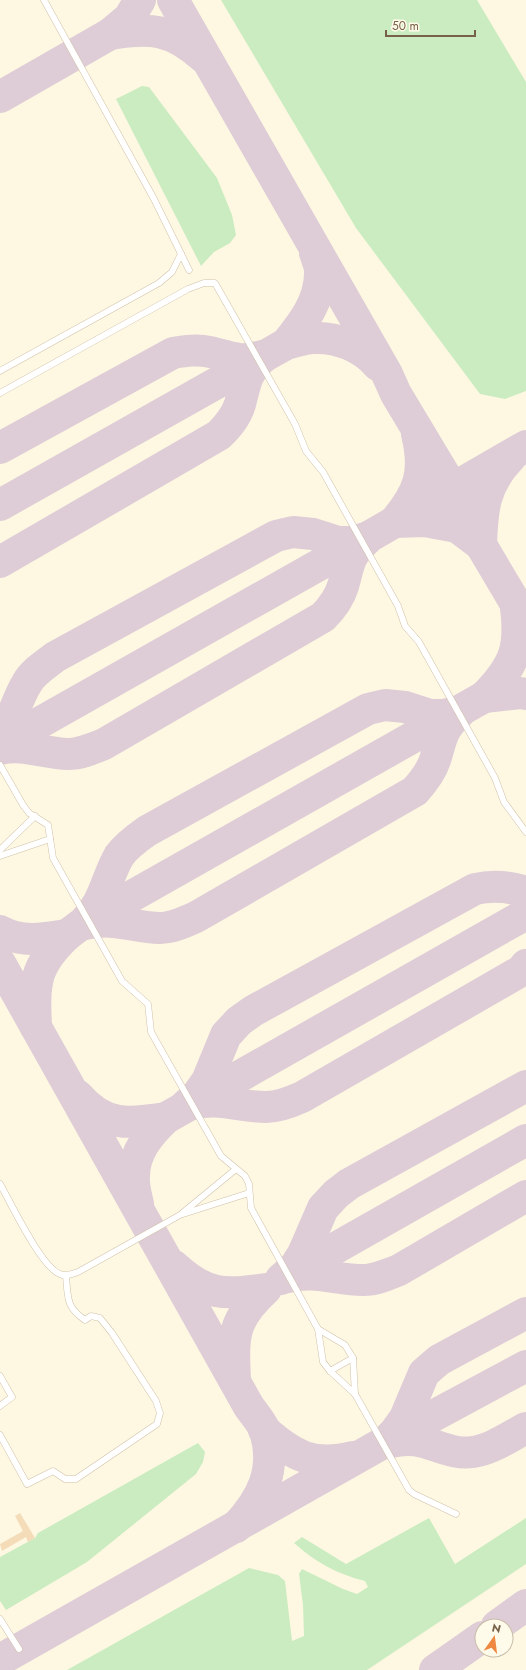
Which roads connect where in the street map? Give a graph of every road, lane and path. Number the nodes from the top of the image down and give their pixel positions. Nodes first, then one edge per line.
1 (44, 0) edge
2 (181, 254) junction
3 (189, 270) dead end
4 (0, 371) edge
5 (0, 393) edge
6 (0, 765) edge
7 (35, 816) junction
8 (526, 832) edge
9 (50, 839) junction
10 (0, 850) edge
11 (0, 856) edge
12 (236, 1169) junction
13 (0, 1184) edge
14 (249, 1193) junction
15 (180, 1215) junction
16 (66, 1276) junction
17 (318, 1329) junction
18 (353, 1358) junction
19 (330, 1371) junction
20 (0, 1376) edge
21 (355, 1394) junction
22 (0, 1406) edge
23 (0, 1435) edge
24 (456, 1514) dead end
25 (0, 1618) edge
26 (18, 1649) dead end

1 - 2 lane
2 - 3 lane
2 - 4 lane
5 - 8 lane
6 - 7 lane
7 - 9 lane
7 - 10 lane
9 - 11 lane
9 - 12 lane
12 - 14 lane
12 - 15 lane
13 - 16 lane
14 - 15 lane
14 - 17 lane
15 - 16 lane
16 - 23 lane
17 - 18 lane
17 - 19 lane
18 - 19 lane
18 - 21 lane
19 - 21 lane
20 - 22 lane
21 - 24 lane
25 - 26 lane

